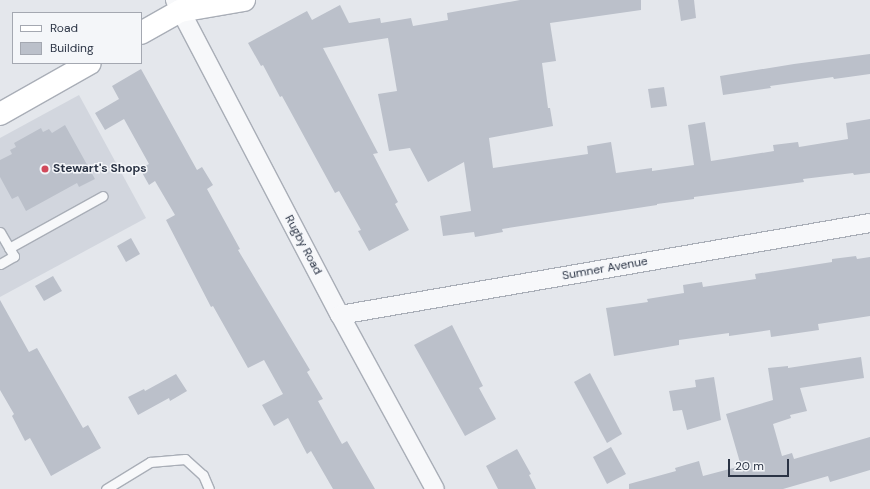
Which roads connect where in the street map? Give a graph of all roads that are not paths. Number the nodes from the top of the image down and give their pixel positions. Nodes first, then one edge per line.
1 (244, 0) edge
2 (177, 6) edge
3 (142, 32) edge
4 (88, 64) edge
5 (0, 114) edge
6 (103, 196) dead end
7 (870, 223) edge
8 (0, 232) edge
9 (9, 248) junction
10 (0, 264) edge
11 (340, 315) junction
12 (106, 489) edge
13 (209, 489) edge
14 (435, 489) edge

1 - 2 street
2 - 3 street
2 - 11 street, Rugby Road
4 - 5 street
6 - 9 lane
7 - 11 street, Sumner Avenue
8 - 9 lane
9 - 10 lane
11 - 14 street, Rugby Road
12 - 13 lane

